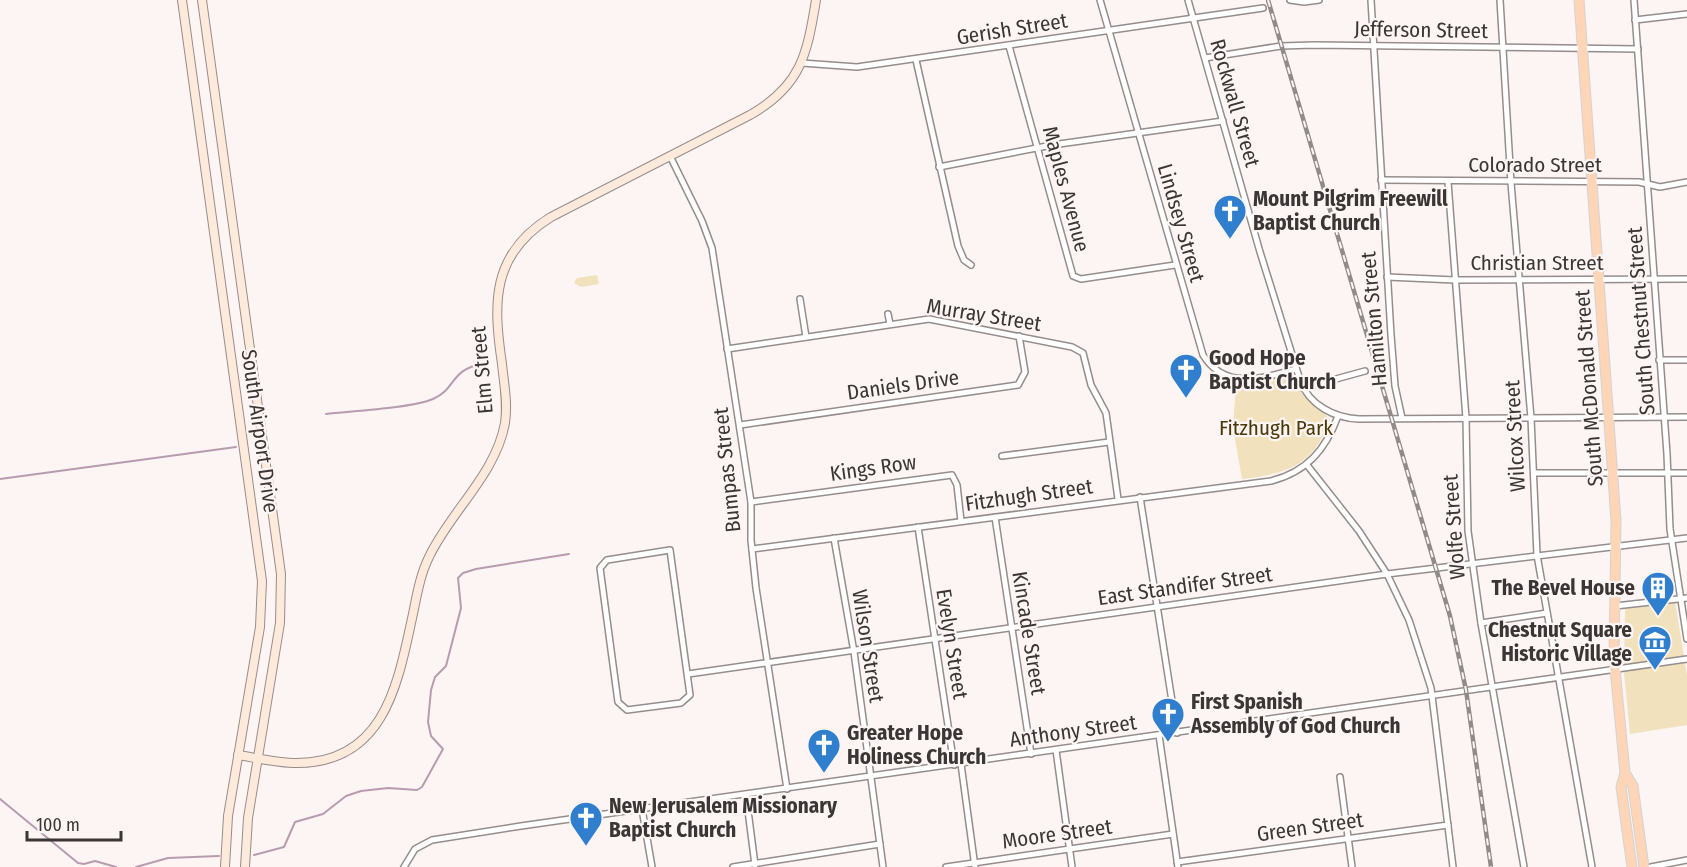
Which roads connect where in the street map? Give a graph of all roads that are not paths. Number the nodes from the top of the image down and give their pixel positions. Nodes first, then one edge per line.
1 (182, 0) edge
2 (202, 0) edge
3 (816, 0) edge
4 (1100, 0) edge
5 (1188, 0) edge
6 (1290, 0) edge
7 (1319, 0) edge
8 (1371, 0) edge
9 (1500, 0) edge
10 (1578, 0) edge
11 (1634, 0) edge
12 (1263, 8) dead end
13 (1687, 14) edge
14 (1193, 18) junction
15 (1635, 20) junction
16 (1108, 31) junction
17 (1009, 46) junction
18 (1375, 46) junction
19 (1504, 48) junction
20 (1582, 48) junction
21 (1638, 49) junction
22 (1205, 58) junction
23 (916, 60) junction
24 (802, 63) junction
25 (1223, 121) junction
26 (1138, 134) junction
27 (1037, 149) junction
28 (670, 156) junction
29 (939, 167) junction
30 (1381, 180) junction
31 (1448, 182) junction
32 (1591, 182) junction
33 (1687, 182) edge
34 (1511, 183) junction
35 (1648, 184) junction
36 (971, 265) dead end
37 (1175, 265) junction
38 (1387, 277) junction
39 (1521, 279) junction
40 (1687, 279) edge
41 (1455, 280) junction
42 (1599, 280) junction
43 (1655, 280) junction
44 (800, 299) dead end
45 (888, 314) dead end
46 (890, 324) junction
47 (1019, 336) junction
48 (806, 337) junction
49 (727, 349) junction
50 (1659, 360) junction
51 (1687, 360) edge
52 (1296, 369) junction
53 (1365, 371) dead end
54 (1303, 388) junction
55 (1338, 416) junction
56 (1609, 417) junction
57 (1664, 417) junction
58 (1687, 417) edge
59 (1402, 418) junction
60 (1466, 418) junction
61 (1531, 418) junction
62 (740, 425) junction
63 (1109, 442) junction
64 (1002, 456) dead end
65 (1307, 465) junction
66 (1613, 472) junction
67 (1534, 473) junction
68 (1668, 473) junction
69 (1687, 473) edge
70 (1140, 498) junction
71 (1118, 499) junction
72 (751, 502) junction
73 (995, 517) junction
74 (962, 521) junction
75 (918, 527) junction
76 (834, 538) junction
77 (1671, 538) junction
78 (1687, 538) edge
79 (1617, 544) junction
80 (752, 549) junction
81 (1536, 555) junction
82 (1472, 563) junction
83 (1387, 573) junction
84 (1684, 598) edge
85 (1159, 606) junction
86 (1615, 606) junction
87 (1547, 613) junction
88 (1481, 623) junction
89 (1012, 628) junction
90 (935, 638) junction
91 (1687, 639) edge
92 (854, 652) junction
93 (1687, 659) edge
94 (768, 663) junction
95 (1614, 669) junction
96 (688, 674) junction
97 (1558, 677) junction
98 (1492, 687) junction
99 (1432, 695) junction
100 (1177, 733) junction
101 (1159, 735) junction
102 (1056, 750) junction
103 (1032, 754) junction
104 (238, 755) junction
105 (258, 758) junction
106 (961, 764) junction
107 (954, 765) junction
108 (1625, 773) junction
109 (871, 777) junction
110 (1340, 777) dead end
111 (787, 789) junction
112 (746, 795) junction
113 (642, 809) junction
114 (1448, 825) junction
115 (1173, 834) junction
116 (1348, 838) junction
117 (880, 844) junction
118 (1070, 848) junction
119 (1687, 860) edge
120 (755, 865) edge
121 (975, 865) edge
122 (1178, 865) edge
123 (225, 867) edge
124 (246, 867) edge
125 (404, 867) edge
126 (652, 867) edge
127 (733, 867) edge
128 (884, 867) edge
129 (946, 867) edge
130 (1072, 867) edge
131 (1352, 867) edge
132 (1453, 867) edge
133 (1524, 867) edge
134 (1592, 867) edge
135 (1632, 867) edge
136 (1644, 867) edge
137 (1652, 867) edge

1 - 104 main road, South Airport Drive
2 - 105 main road, South Airport Drive
3 - 24 main road, Elm Street
4 - 16 street, Lindsey Street
5 - 14 street, Rockwall Street
6 - 7 street
8 - 18 street, Hamilton Street
9 - 19 street, Wilcox Street
10 - 20 main road, South McDonald Street
11 - 15 street, South Chestnut Street
12 - 14 street, Gerish Street
13 - 15 street
14 - 16 street, Gerish Street
14 - 22 street, Rockwall Street
15 - 21 street, South Chestnut Street
16 - 17 street, Gerish Street
16 - 26 street, Lindsey Street
17 - 23 street, Gerish Street
17 - 27 street, Maples Avenue
18 - 19 street, Jefferson Street
18 - 22 street, Jefferson Street
18 - 30 street, Hamilton Street
19 - 20 street, Jefferson Street
19 - 34 street, Wilcox Street
20 - 21 street, Jefferson Street
20 - 32 main road, South McDonald Street
21 - 35 street, South Chestnut Street
22 - 25 street, Rockwall Street
23 - 24 street, Gerish Street
23 - 29 street
24 - 28 main road, Elm Street
25 - 26 street
25 - 52 street, Rockwall Street
26 - 27 street
26 - 37 street, Lindsey Street
27 - 29 street
27 - 37 street, Maples Avenue
28 - 49 street, Bumpas Street
28 - 105 main road, Elm Street
29 - 36 street
30 - 31 street, Colorado Street
30 - 38 street, Hamilton Street
31 - 34 street, Colorado Street
31 - 41 street, Wolfe Street
32 - 34 street, Colorado Street
32 - 35 street, Colorado Street
32 - 42 main road, South McDonald Street
33 - 35 street, Colorado Street
34 - 39 street, Wilcox Street
35 - 43 street, South Chestnut Street
37 - 52 street, Lindsey Street
38 - 41 street, Christian Street
38 - 59 street, Hamilton Street
39 - 41 street, Christian Street
39 - 42 street, Christian Street
39 - 61 street, Wilcox Street
40 - 43 street, Christian Street
41 - 60 street, Wolfe Street
42 - 43 street, Christian Street
42 - 56 main road, South McDonald Street
43 - 50 street, South Chestnut Street
44 - 48 street
45 - 46 street
46 - 47 street, Murray Street
46 - 48 street, Murray Street
47 - 62 street, Daniels Drive
47 - 63 street, Murray Street
48 - 49 street, Murray Street
49 - 62 street, Bumpas Street
50 - 51 street
50 - 57 street, South Chestnut Street
52 - 54 street, Rockwall Street
53 - 54 street
54 - 55 street, Rockwall Street
55 - 59 street
55 - 65 street, Fitzhugh Street
56 - 57 street
56 - 61 street
56 - 66 main road, South McDonald Street
57 - 58 street
57 - 68 street, South Chestnut Street
59 - 60 street
60 - 61 street
60 - 82 street, Wolfe Street
61 - 67 street, Wilcox Street
62 - 72 street, Bumpas Street
63 - 64 street
63 - 71 street, Murray Street
65 - 70 street, Fitzhugh Street
65 - 83 street
66 - 67 street
66 - 68 street
66 - 79 main road, South McDonald Street
67 - 81 street, Wilcox Street
68 - 69 street
68 - 77 street, South Chestnut Street
70 - 71 street, Fitzhugh Street
70 - 85 street
71 - 73 street, Fitzhugh Street
72 - 74 street, Kings Row
72 - 80 street, Bumpas Street
73 - 74 street, Fitzhugh Street
73 - 89 street, Kincade Street
74 - 75 street, Fitzhugh Street
75 - 76 street, Fitzhugh Street
75 - 90 street, Evelyn Street
76 - 80 street, Fitzhugh Street
76 - 92 street, Wilson Street
77 - 78 street, East Standifer Street
77 - 79 street, East Standifer Street
77 - 84 street, South Chestnut Street
79 - 81 street, East Standifer Street
79 - 86 main road, South McDonald Street
80 - 94 street, Bumpas Street
81 - 82 street, East Standifer Street
81 - 87 street, Wilcox Street
82 - 83 street, East Standifer Street
82 - 88 street, Wolfe Street
83 - 85 street, East Standifer Street
83 - 99 street
84 - 86 street
84 - 91 street, South Chestnut Street
85 - 89 street, East Standifer Street
85 - 100 street
86 - 95 main road, South McDonald Street
87 - 88 street
87 - 97 street, Wilcox Street
88 - 98 street, Wolfe Street
89 - 90 street, East Standifer Street
89 - 103 street, Kincade Street
90 - 92 street, East Standifer Street
90 - 107 street, Evelyn Street
92 - 94 street, East Standifer Street
92 - 109 street, Wilson Street
93 - 95 street, Anthony Street
94 - 96 street, East Standifer Street
94 - 111 street, Bumpas Street
95 - 97 street, Anthony Street
95 - 108 main road, South McDonald Street
96 - 96 street
97 - 98 street, Anthony Street
97 - 134 street, Wilcox Street
98 - 99 street, Anthony Street
98 - 133 street, Wolfe Street
99 - 100 street, Anthony Street
99 - 114 street
100 - 101 street, Anthony Street
101 - 102 street, Anthony Street
101 - 115 street
102 - 103 street, Anthony Street
102 - 118 street
103 - 106 street, Anthony Street
104 - 105 main road, Elm Street
104 - 123 main road, South Airport Drive
105 - 124 main road, South Airport Drive
106 - 107 street, Anthony Street
106 - 121 street
107 - 109 street, Anthony Street
108 - 135 main road, South McDonald Street
108 - 136 main road, South McDonald Street
109 - 111 street, Anthony Street
109 - 117 street, Wilson Street
110 - 116 street
111 - 112 street, Anthony Street
112 - 113 street, Anthony Street
112 - 120 street
113 - 125 street, Anthony Street
113 - 126 street
114 - 116 street, Green Street
114 - 132 street
115 - 118 street, Moore Street
115 - 122 street
116 - 122 street, Green Street
116 - 131 street
117 - 120 street
117 - 128 street, Wilson Street
118 - 121 street, Moore Street
118 - 130 street
119 - 137 street
120 - 127 street
121 - 129 street, Moore Street

